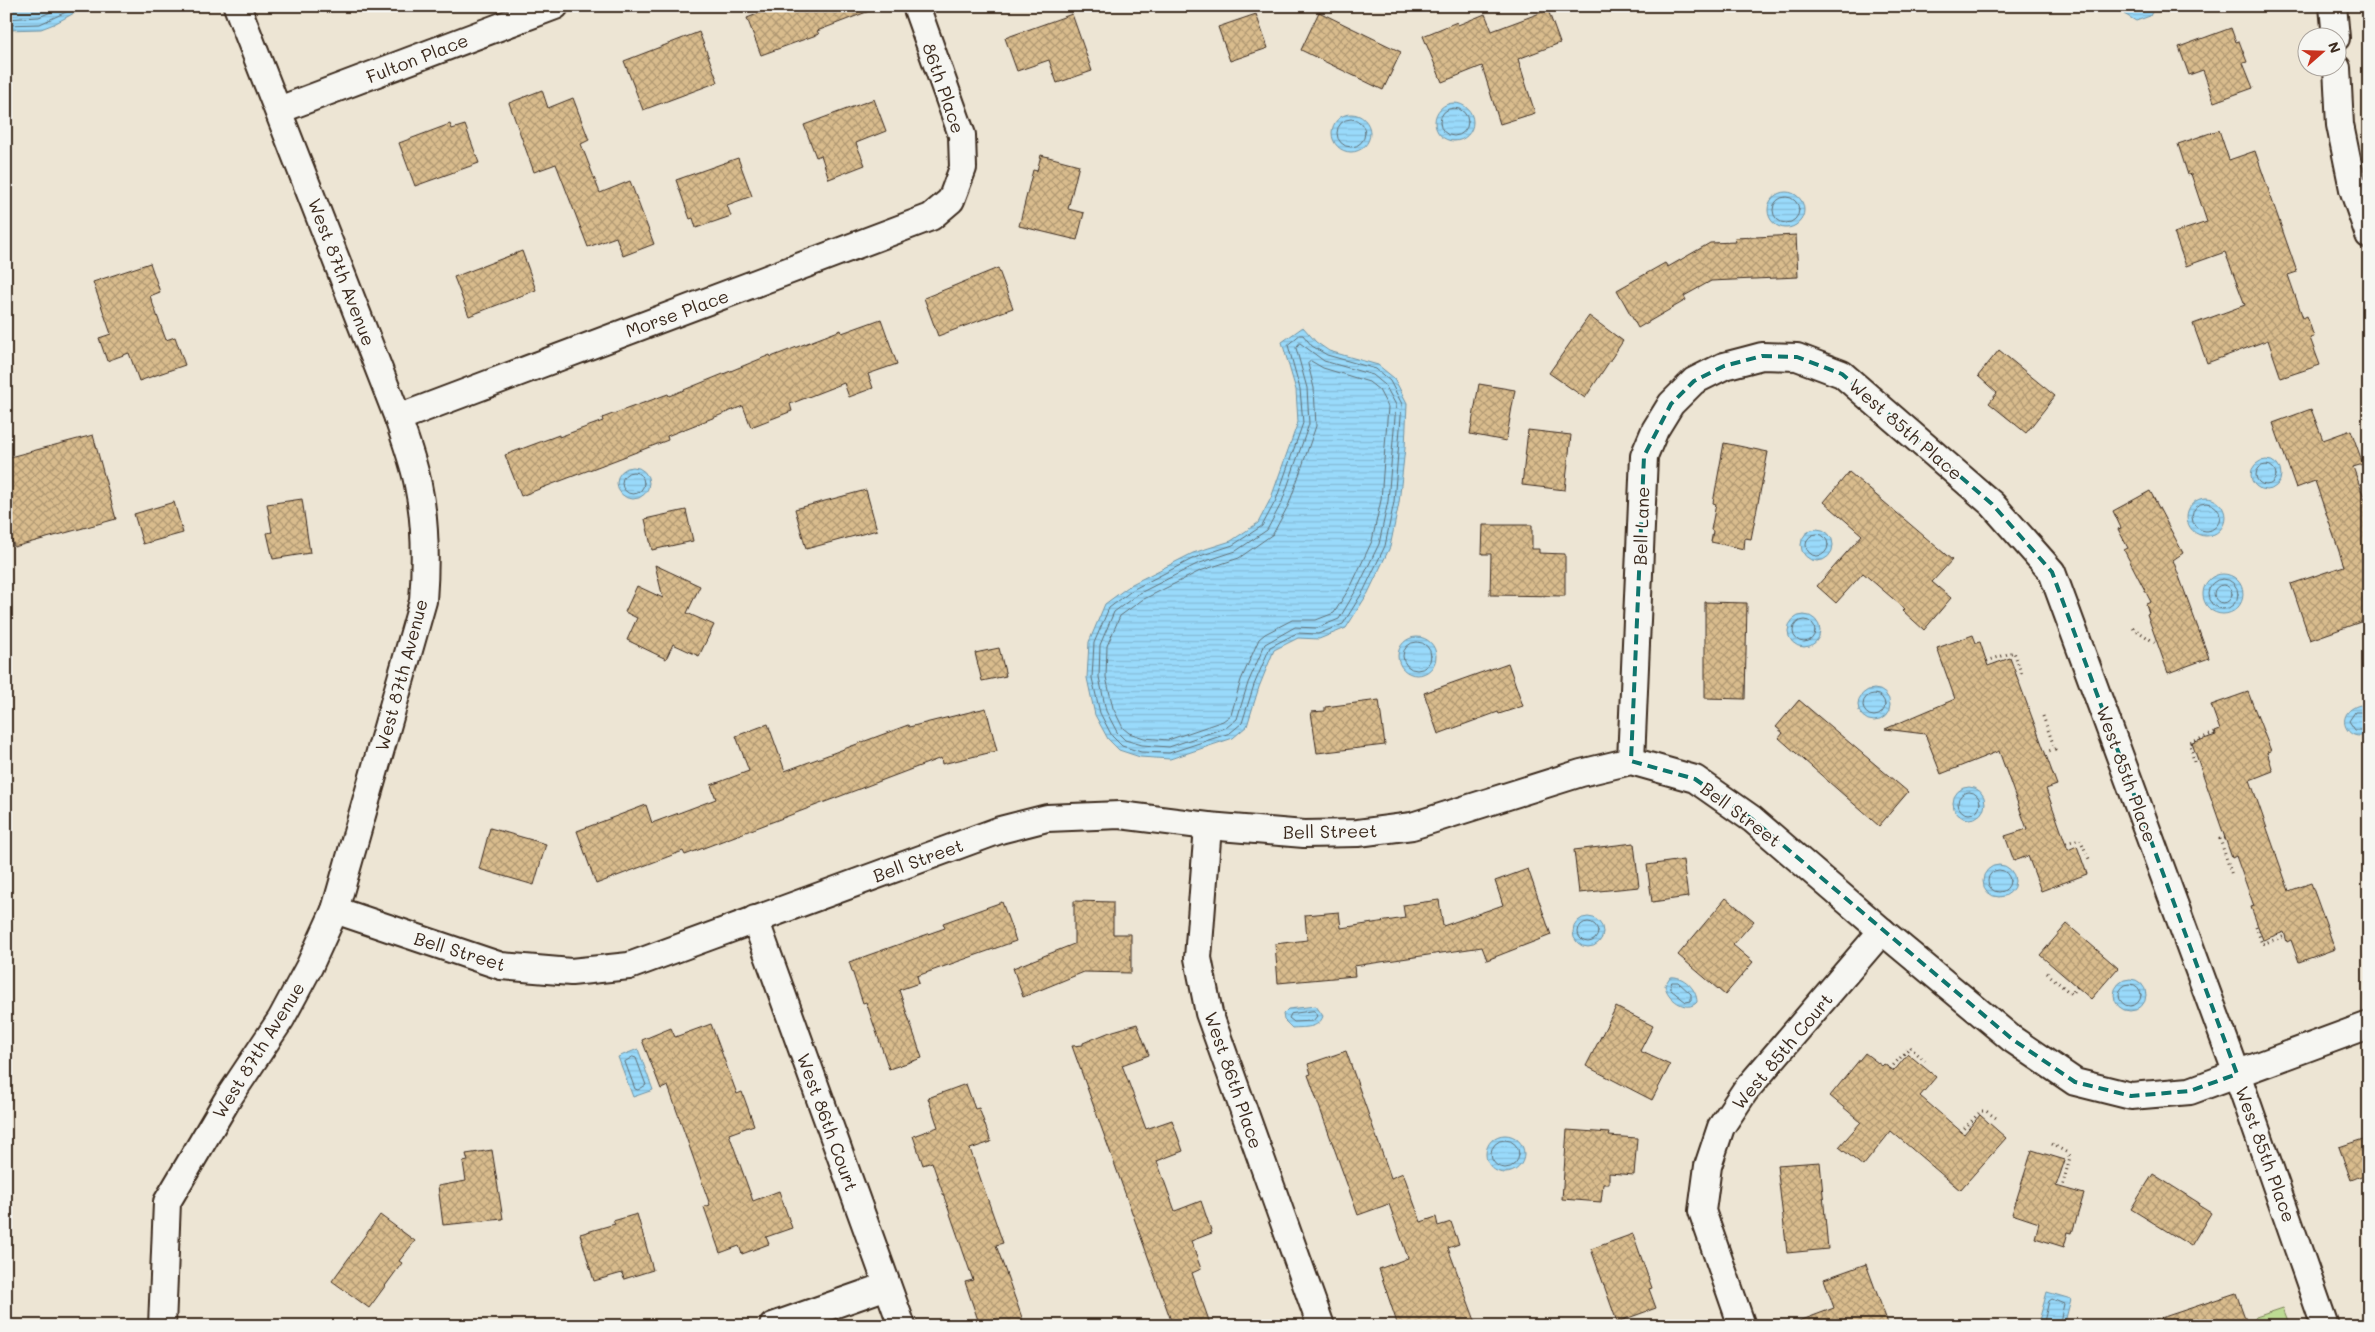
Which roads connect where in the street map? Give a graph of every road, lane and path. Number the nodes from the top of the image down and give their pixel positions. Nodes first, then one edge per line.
1 (236, 6) edge
2 (555, 6) edge
3 (916, 6) edge
4 (2333, 6) edge
5 (2335, 28) edge
6 (2338, 78) edge
7 (279, 110) junction
8 (2361, 186) edge
9 (951, 200) joint
10 (2369, 235) edge
11 (1762, 356) joint
12 (398, 418) junction
13 (2133, 628) dead end
14 (2158, 644) dead end
15 (1987, 661) dead end
16 (2022, 676) dead end
17 (2043, 716) dead end
18 (2215, 733) dead end
19 (2046, 752) dead end
20 (1630, 760) junction
21 (2194, 762) dead end
22 (1208, 826) junction
23 (2225, 838) dead end
24 (2066, 843) dead end
25 (2090, 861) dead end
26 (2232, 875) dead end
27 (336, 910) junction
28 (755, 919) junction
29 (2256, 926) dead end
30 (1882, 931) junction
31 (2285, 936) dead end
32 (2047, 973) dead end
33 (2077, 987) dead end
34 (2369, 1025) edge
35 (1925, 1061) dead end
36 (1890, 1069) dead end
37 (2237, 1074) junction
38 (1999, 1120) dead end
39 (1961, 1132) dead end
40 (2052, 1144) dead end
41 (2062, 1188) dead end
42 (887, 1286) junction
43 (162, 1326) edge
44 (773, 1326) edge
45 (902, 1326) edge
46 (1321, 1326) edge
47 (1742, 1326) edge
48 (2326, 1326) edge

1 - 7 street, West 87th Avenue
2 - 7 street, Fulton Place
3 - 9 street, 86th Place
4 - 5 street
6 - 8 street
7 - 12 street, West 87th Avenue
8 - 10 street
9 - 12 street, Morse Place
11 - 20 street, Bell Lane
11 - 37 street, West 85th Place
12 - 27 street, West 87th Avenue
13 - 14 path
15 - 16 path
17 - 19 path
18 - 21 path
20 - 22 street, Bell Street
20 - 30 street, Bell Street
22 - 28 street, Bell Street
22 - 46 street, West 86th Place
23 - 26 path
24 - 25 path
27 - 28 street, Bell Street
27 - 43 street, West 87th Avenue
28 - 42 street, West 86th Court
29 - 31 path
30 - 37 street, Bell Street
30 - 47 street, West 85th Court
32 - 33 path
34 - 37 street, Bell Street
35 - 36 path
37 - 48 street, West 85th Place
38 - 39 path
40 - 41 path
42 - 44 street
42 - 45 street, West 86th Court

